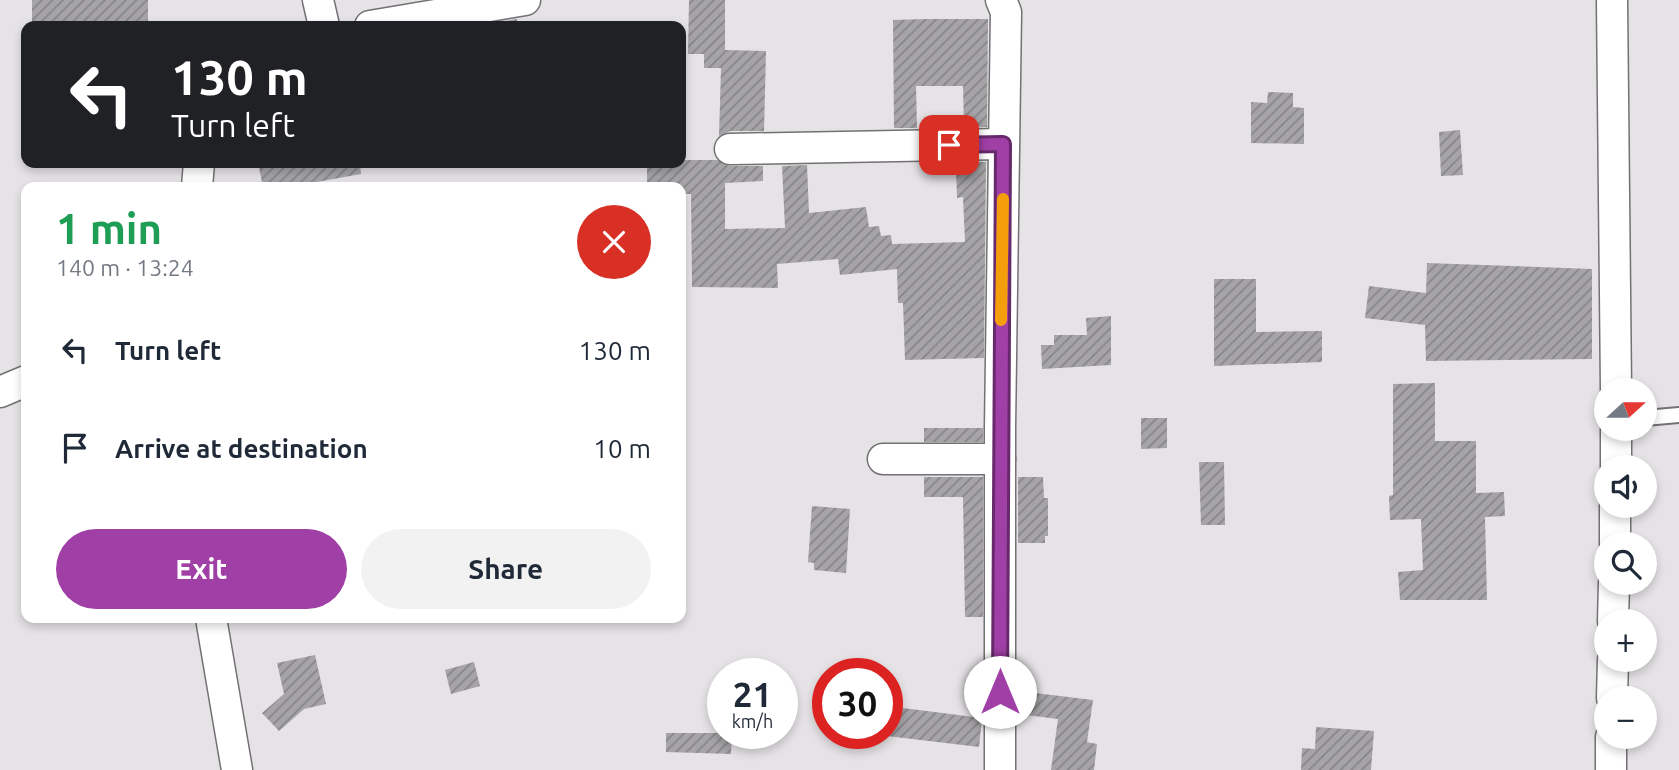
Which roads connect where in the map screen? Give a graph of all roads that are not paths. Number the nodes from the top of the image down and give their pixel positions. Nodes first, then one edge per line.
1 (318, 0) edge
2 (525, 0) edge
3 (1001, 0) edge
4 (1612, 0) edge
5 (323, 21) edge
6 (400, 21) edge
7 (1003, 144) junction
8 (730, 149) dead end
9 (1616, 378) edge
10 (21, 383) edge
11 (0, 392) edge
12 (1679, 415) edge
13 (1657, 417) edge
14 (883, 459) dead end
15 (1000, 459) junction
16 (212, 623) edge
17 (1611, 749) edge
18 (237, 770) edge
19 (1000, 770) edge
20 (1611, 770) edge

1 - 5 street
2 - 6 street
3 - 7 street
4 - 9 street
7 - 8 street
7 - 15 street
10 - 11 street
12 - 13 lane
14 - 15 street
15 - 19 street
16 - 18 street
17 - 20 street

